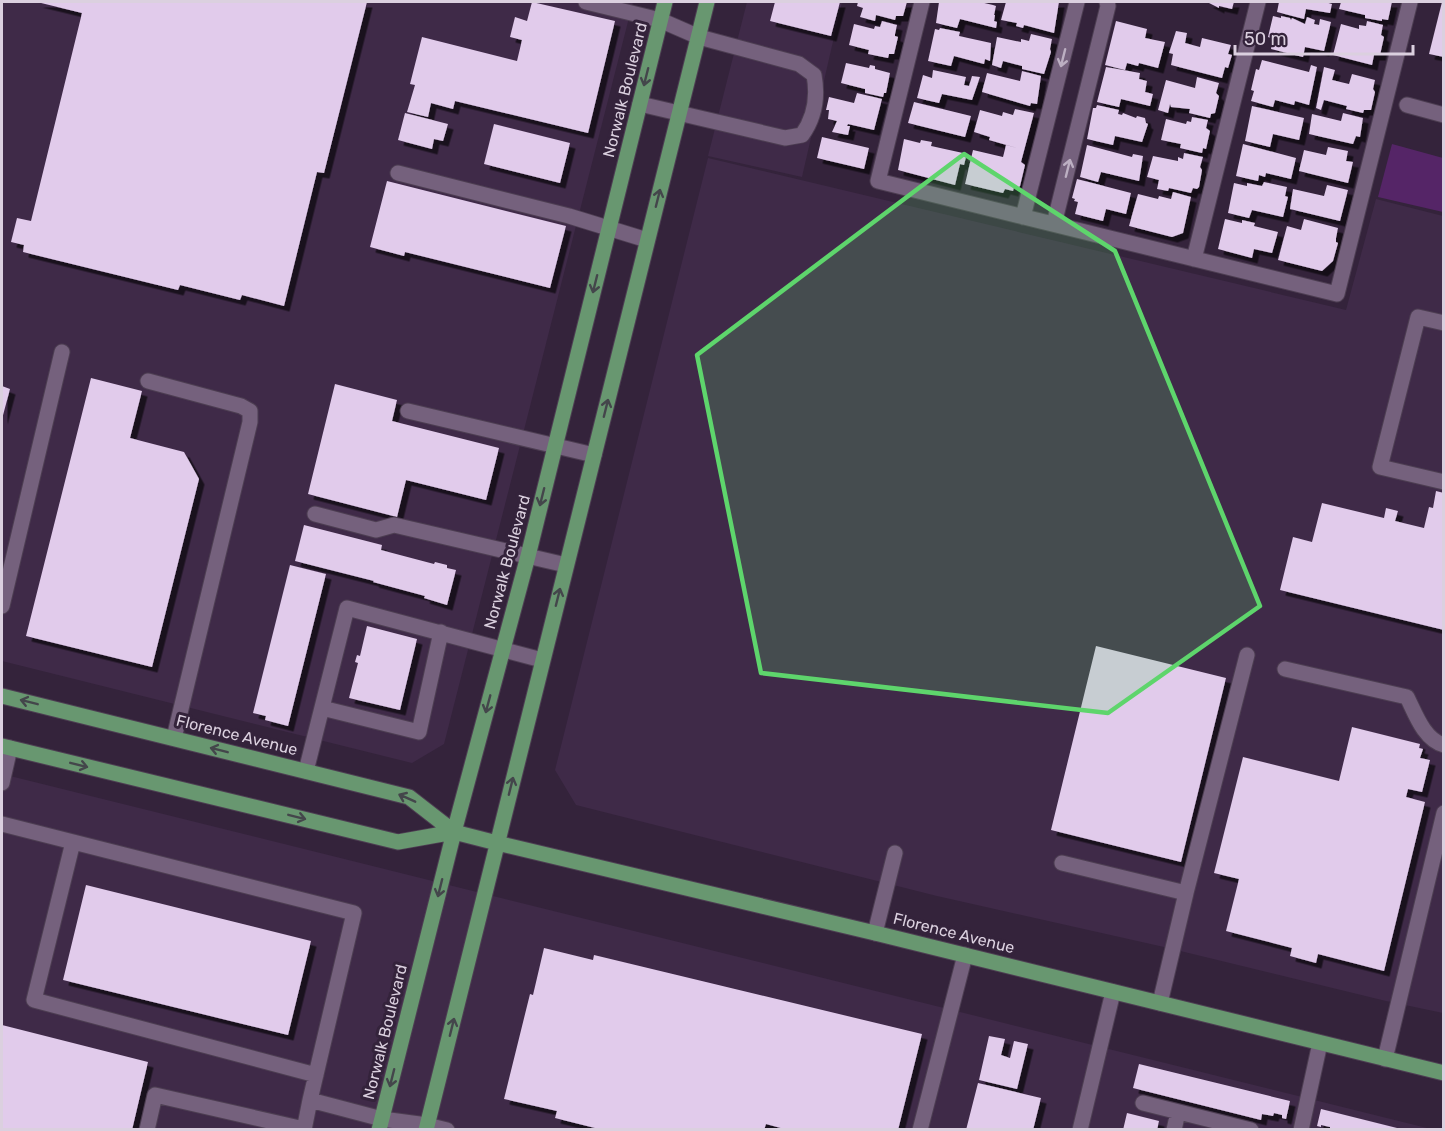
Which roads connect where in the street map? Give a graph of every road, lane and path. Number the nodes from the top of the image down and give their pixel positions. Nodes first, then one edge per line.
1 (586, 2) edge
2 (665, 2) edge
3 (707, 2) edge
4 (922, 2) edge
5 (1077, 2) edge
6 (1107, 2) edge
7 (1258, 2) edge
8 (1410, 2) edge
9 (660, 20) junction
10 (699, 37) junction
11 (640, 104) junction
12 (1407, 105) dead end
13 (679, 113) junction
14 (1443, 114) edge
15 (398, 173) dead end
16 (1023, 217) junction
17 (1054, 224) junction
18 (609, 227) junction
19 (648, 240) junction
20 (1194, 259) junction
21 (1443, 323) edge
22 (62, 352) dead end
23 (148, 381) dead end
24 (408, 411) dead end
25 (556, 445) junction
26 (594, 455) junction
27 (1443, 482) edge
28 (315, 514) dead end
29 (528, 556) junction
30 (566, 565) junction
31 (2, 606) edge
32 (441, 632) junction
33 (503, 648) junction
34 (1247, 655) dead end
35 (542, 660) junction
36 (1285, 669) dead end
37 (2, 696) edge
38 (322, 708) junction
39 (174, 738) junction
40 (1443, 745) edge
41 (6, 747) edge
42 (306, 771) junction
43 (2, 783) edge
44 (1443, 813) edge
45 (2, 824) edge
46 (454, 832) junction
47 (73, 842) junction
48 (497, 843) junction
49 (895, 853) dead end
50 (1062, 863) dead end
51 (1186, 893) junction
52 (875, 933) junction
53 (965, 955) junction
54 (1113, 992) junction
55 (1160, 1003) junction
56 (1320, 1043) junction
57 (1385, 1059) junction
58 (1443, 1074) edge
59 (316, 1075) junction
60 (310, 1100) junction
61 (1143, 1103) dead end
62 (1178, 1112) junction
63 (381, 1124) edge
64 (427, 1127) edge
65 (304, 1129) edge
66 (147, 1130) edge
67 (447, 1130) edge
68 (920, 1130) edge
69 (1080, 1130) edge
70 (1174, 1130) edge
71 (1251, 1130) edge
72 (1300, 1130) edge

1 - 9 street
2 - 9 main road, Norwalk Boulevard
3 - 10 main road
4 - 16 street
5 -> 16 street
17 -> 6 street
7 - 20 street
8 - 20 street
9 - 10 street
9 -> 11 main road, Norwalk Boulevard
10 - 13 main road
10 - 13 street
11 - 13 street
11 - 18 main road, Norwalk Boulevard
12 - 14 street
19 -> 13 main road
15 - 18 street
16 - 17 street
17 - 20 street
18 - 19 street
18 -> 25 main road, Norwalk Boulevard
26 -> 19 main road
21 - 27 street
22 - 31 street
23 - 39 street
24 - 25 street
25 - 26 street
25 -> 29 main road, Norwalk Boulevard
26 - 30 main road
28 - 29 street
29 - 30 street
29 - 33 main road, Norwalk Boulevard
35 -> 30 main road
32 - 33 street
32 - 38 street
32 - 38 street
33 - 35 street
33 -> 46 main road, Norwalk Boulevard
34 - 51 street
48 -> 35 main road
36 - 40 street
39 -> 37 main road, Florence Avenue
38 - 42 street
42 -> 39 main road, Florence Avenue
41 - 43 street
41 -> 46 main road, Florence Avenue
46 -> 42 main road, Florence Avenue
44 - 57 street
45 - 47 street
46 - 48 main road, Florence Avenue
46 -> 63 main road, Norwalk Boulevard
47 - 59 street
47 - 59 street
48 - 52 main road, Florence Avenue
64 -> 48 main road
49 - 52 street
50 - 51 street
51 - 55 street
52 - 53 main road, Florence Avenue
53 - 54 main road, Florence Avenue
53 - 68 street
54 - 55 main road, Florence Avenue
54 - 69 street
55 - 56 main road, Florence Avenue
56 - 57 main road, Florence Avenue
56 - 72 street
57 - 58 main road, Florence Avenue
59 - 60 street
60 - 63 street
60 - 65 street
61 - 62 street
62 - 70 street
62 - 71 street
63 - 64 street
64 - 67 street
65 - 66 street

